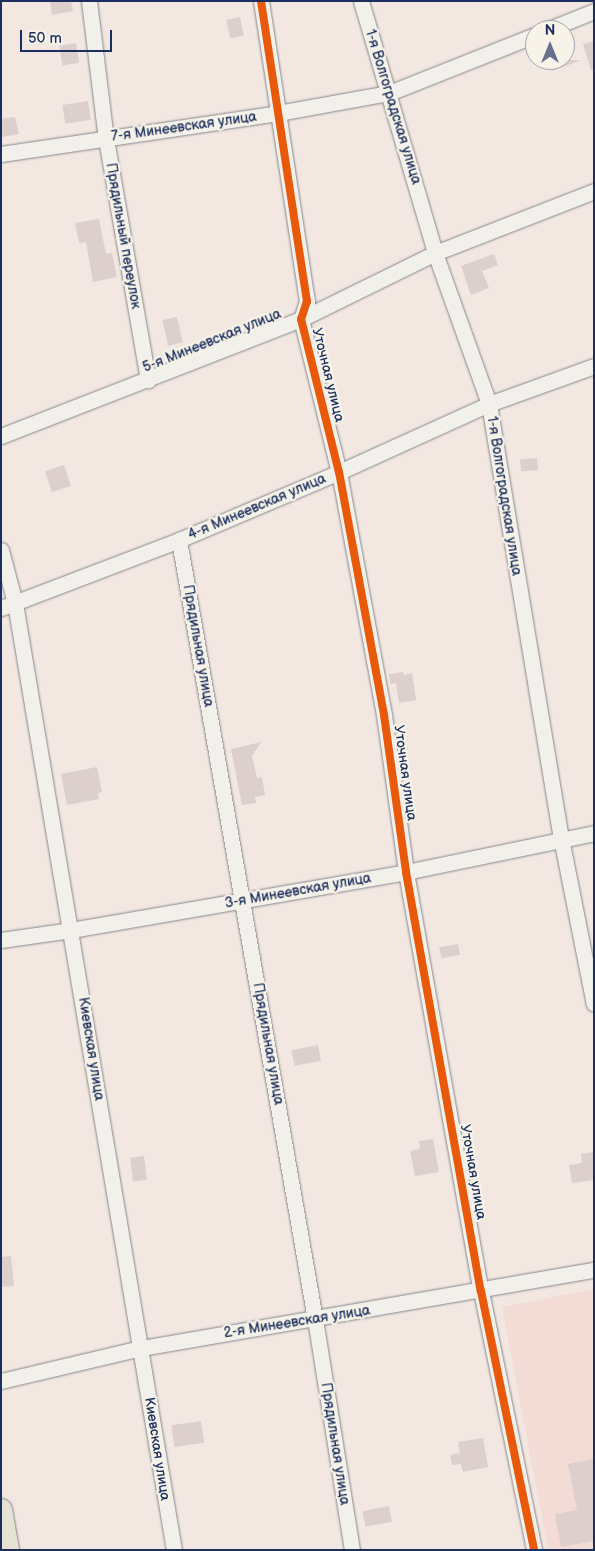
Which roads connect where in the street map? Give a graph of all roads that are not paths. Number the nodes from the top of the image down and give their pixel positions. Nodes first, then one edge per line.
1 (89, 1) edge
2 (261, 1) edge
3 (361, 1) edge
4 (594, 11) edge
5 (572, 20) edge
6 (525, 39) edge
7 (389, 93) junction
8 (278, 113) junction
9 (106, 139) junction
10 (1, 154) edge
11 (594, 191) edge
12 (435, 253) junction
13 (302, 319) junction
14 (594, 366) edge
15 (148, 380) junction
16 (489, 404) junction
17 (1, 436) edge
18 (339, 472) junction
19 (179, 540) junction
20 (1, 550) edge
21 (8, 606) edge
22 (594, 833) edge
23 (561, 838) junction
24 (406, 872) junction
25 (243, 901) junction
26 (71, 930) junction
27 (1, 940) edge
28 (594, 1004) edge
29 (594, 1270) edge
30 (481, 1291) junction
31 (316, 1318) junction
32 (141, 1348) junction
33 (1, 1380) edge
34 (1, 1510) edge
35 (8, 1550) edge
36 (174, 1550) edge
37 (352, 1550) edge
38 (534, 1550) edge

1 - 9 street, Прядильный переулок
2 - 8 street, Уточная улица
3 - 7 street, 1-я Волгоградская улица
4 - 5 street
6 - 7 street, 7-я Минеевская улица
7 - 8 street, 7-я Минеевская улица
7 - 12 street, 1-я Волгоградская улица
8 - 9 street, 7-я Минеевская улица
8 - 13 street, Уточная улица
9 - 10 street, 7-я Минеевская улица
9 - 15 street, Прядильный переулок
11 - 12 street, 5-я Минеевская улица
12 - 13 street, 5-я Минеевская улица
12 - 16 street, 1-я Волгоградская улица
13 - 15 street, 5-я Минеевская улица
13 - 18 street, Уточная улица
14 - 16 street, 4-я Минеевская улица
15 - 17 street, 5-я Минеевская улица
16 - 18 street, 4-я Минеевская улица
16 - 23 street, 1-я Волгоградская улица
18 - 19 street, 4-я Минеевская улица
18 - 24 street, Уточная улица
19 - 21 street, 4-я Минеевская улица
19 - 25 street, Прядильная улица
20 - 21 street, Киевская улица
21 - 26 street, Киевская улица
22 - 23 street, 3-я Минеевская улица
23 - 24 street, 3-я Минеевская улица
23 - 28 street, 1-я Волгоградская улица
24 - 25 street, 3-я Минеевская улица
24 - 30 street, Уточная улица
25 - 26 street, 3-я Минеевская улица
25 - 31 street, Прядильная улица
26 - 27 street, 3-я Минеевская улица
26 - 32 street, Киевская улица
29 - 30 street, 2-я Минеевская улица
30 - 31 street, 2-я Минеевская улица
30 - 38 street, Уточная улица
31 - 32 street, 2-я Минеевская улица
31 - 37 street, Прядильная улица
32 - 33 street, 2-я Минеевская улица
32 - 36 street, Киевская улица
34 - 35 highway

